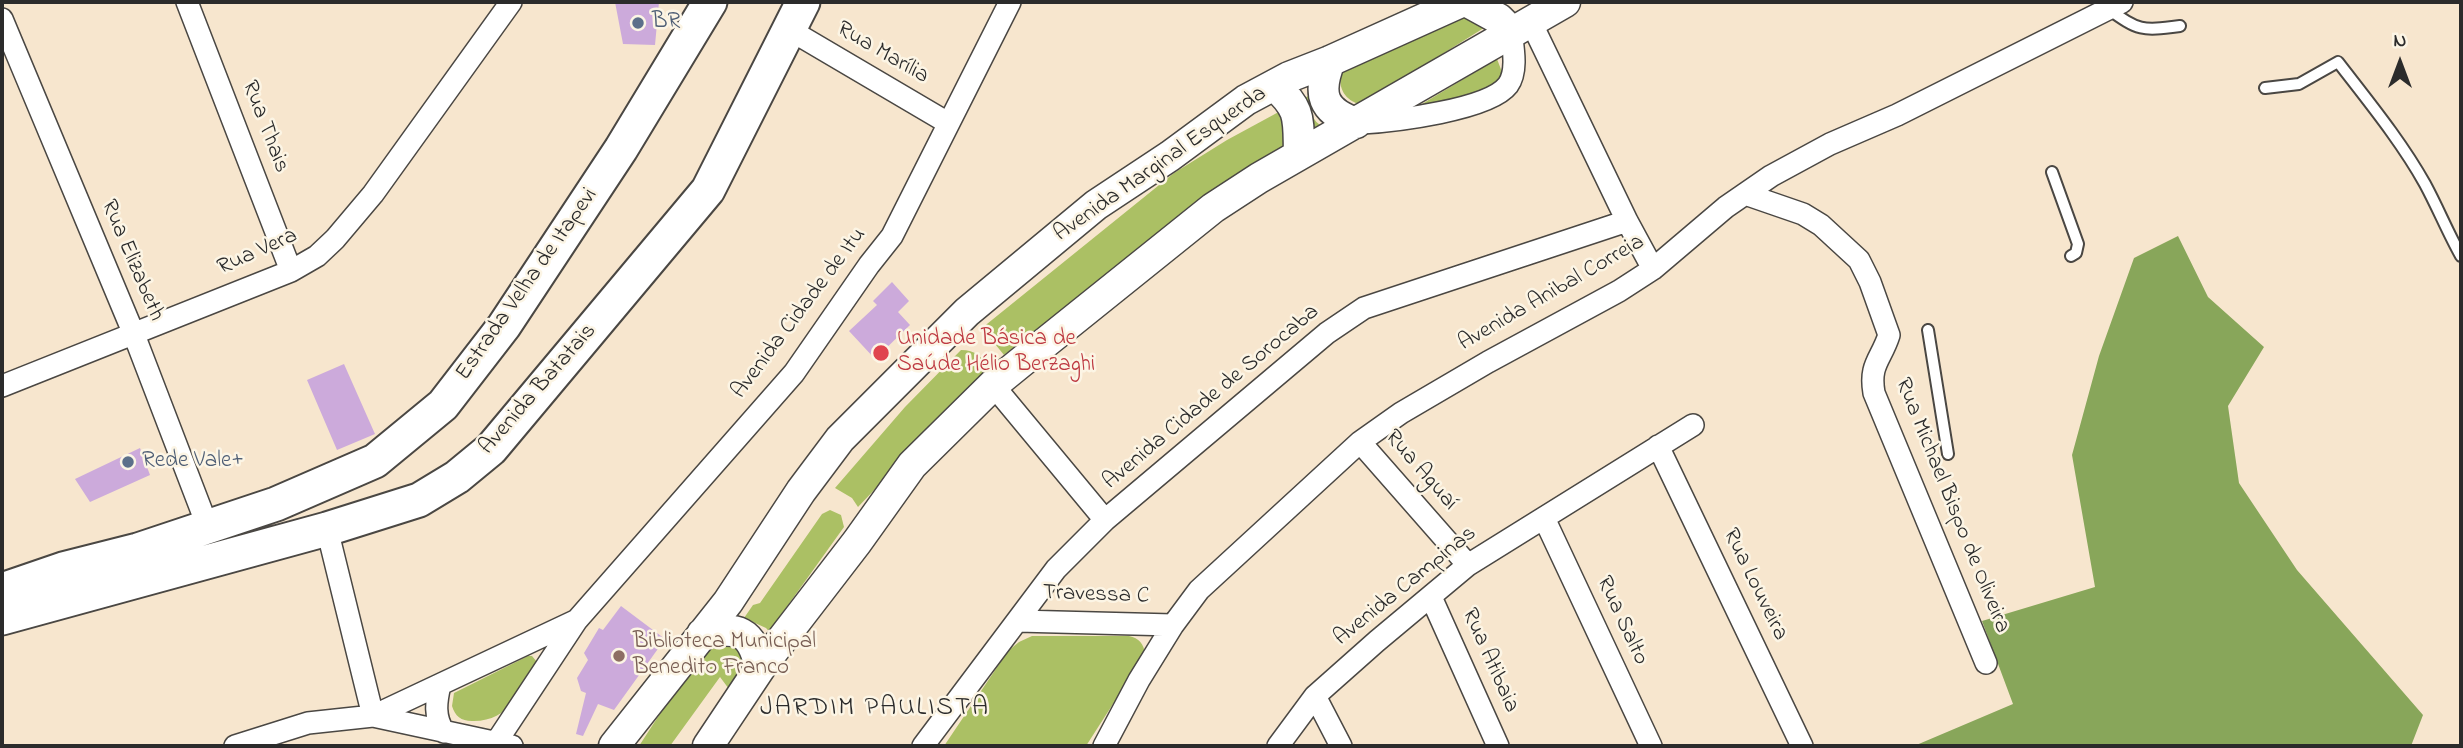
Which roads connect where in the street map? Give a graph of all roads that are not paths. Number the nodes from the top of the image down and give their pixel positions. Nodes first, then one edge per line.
1 (187, 2) edge
2 (511, 2) edge
3 (710, 2) edge
4 (1010, 2) edge
5 (1461, 2) edge
6 (1468, 2) edge
7 (1565, 2) edge
8 (2115, 5) edge
9 (796, 16) edge
10 (2, 19) edge
11 (1521, 26) junction
12 (2180, 26) dead end
13 (1330, 61) junction
14 (1274, 85) junction
15 (2265, 88) dead end
16 (948, 123) junction
17 (1356, 123) junction
18 (1299, 155) junction
19 (2052, 172) dead end
20 (1745, 194) junction
21 (1627, 221) junction
22 (2071, 256) dead end
23 (2461, 256) edge
24 (1653, 269) junction
25 (291, 271) junction
26 (1928, 330) dead end
27 (133, 332) junction
28 (993, 385) junction
29 (2, 386) edge
30 (1693, 425) dead end
31 (1360, 442) junction
32 (1658, 446) junction
33 (1948, 454) dead end
34 (1544, 518) junction
35 (1105, 520) junction
36 (207, 525) junction
37 (327, 529) junction
38 (1468, 565) junction
39 (2, 590) edge
40 (1431, 597) junction
41 (2, 618) edge
42 (577, 620) junction
43 (1018, 621) junction
44 (1172, 625) junction
45 (702, 634) junction
46 (1986, 663) dead end
47 (761, 668) junction
48 (440, 685) junction
49 (1315, 696) junction
50 (373, 716) junction
51 (444, 732) junction
52 (504, 745) edge
53 (235, 746) edge
54 (614, 746) edge
55 (708, 746) edge
56 (923, 746) edge
57 (1104, 746) edge
58 (1278, 746) edge
59 (1341, 746) edge
60 (1498, 746) edge
61 (1650, 746) edge
62 (1802, 746) edge

1 - 25 street, Rua Thais
2 - 25 street, Rua Vera
3 - 36 main road, Estrada Velha de Itapevi
4 - 16 street, Avenida Cidade de Itu
5 - 13 main road, Avenida Marginal Esquerda
6 - 11 main road
7 - 11 main road
8 - 12 lane
8 - 20 street, Avenida Anibal Correia
9 - 16 street, Rua Marília
9 - 37 main road, Avenida Batatais
10 - 27 street, Rua Elizabeth
11 - 17 main road
11 - 17 street
11 - 21 street
13 - 14 main road, Avenida Marginal Esquerda
13 - 17 main road
14 - 18 main road
14 - 45 main road, Avenida Marginal Esquerda
15 - 23 lane
16 - 42 street, Avenida Cidade de Itu
17 - 18 main road
18 - 28 main road
19 - 22 lane
20 - 24 street, Avenida Anibal Correia
20 - 46 street, Rua Michael Bispo de Oliveira
21 - 24 street
21 - 35 street, Avenida Cidade de Sorocaba
24 - 31 street, Avenida Anibal Correia
25 - 27 street, Rua Vera
26 - 33 lane
27 - 29 street, Rua Vera
27 - 36 street, Rua Elizabeth
28 - 35 street
28 - 47 main road
30 - 32 street, Avenida Campinas
31 - 38 street, Rua Aguaí
31 - 44 street, Avenida Anibal Correia
32 - 34 street, Avenida Campinas
32 - 62 street, Rua Louveira
34 - 38 street, Avenida Campinas
34 - 61 street, Rua Salto
35 - 43 street, Avenida Cidade de Sorocaba
36 - 39 main road, Estrada Velha de Itapevi
37 - 41 main road, Avenida Batatais
37 - 50 street
38 - 40 street, Avenida Campinas
40 - 49 street, Avenida Campinas
40 - 60 street, Rua Atibaia
42 - 48 street, Avenida Cidade de Itu
42 - 52 street, Avenida Cidade de Itu
43 - 44 street, Travessa C
43 - 56 street, Avenida Cidade de Sorocaba
44 - 57 street, Avenida Anibal Correia
45 - 47 main road
45 - 54 main road, Avenida Marginal Esquerda
47 - 55 main road
48 - 50 street, Avenida Cidade de Itu
48 - 51 street
49 - 58 street, Avenida Campinas
49 - 59 street
50 - 51 street
50 - 53 street, Avenida Cidade de Itu
51 - 52 street

